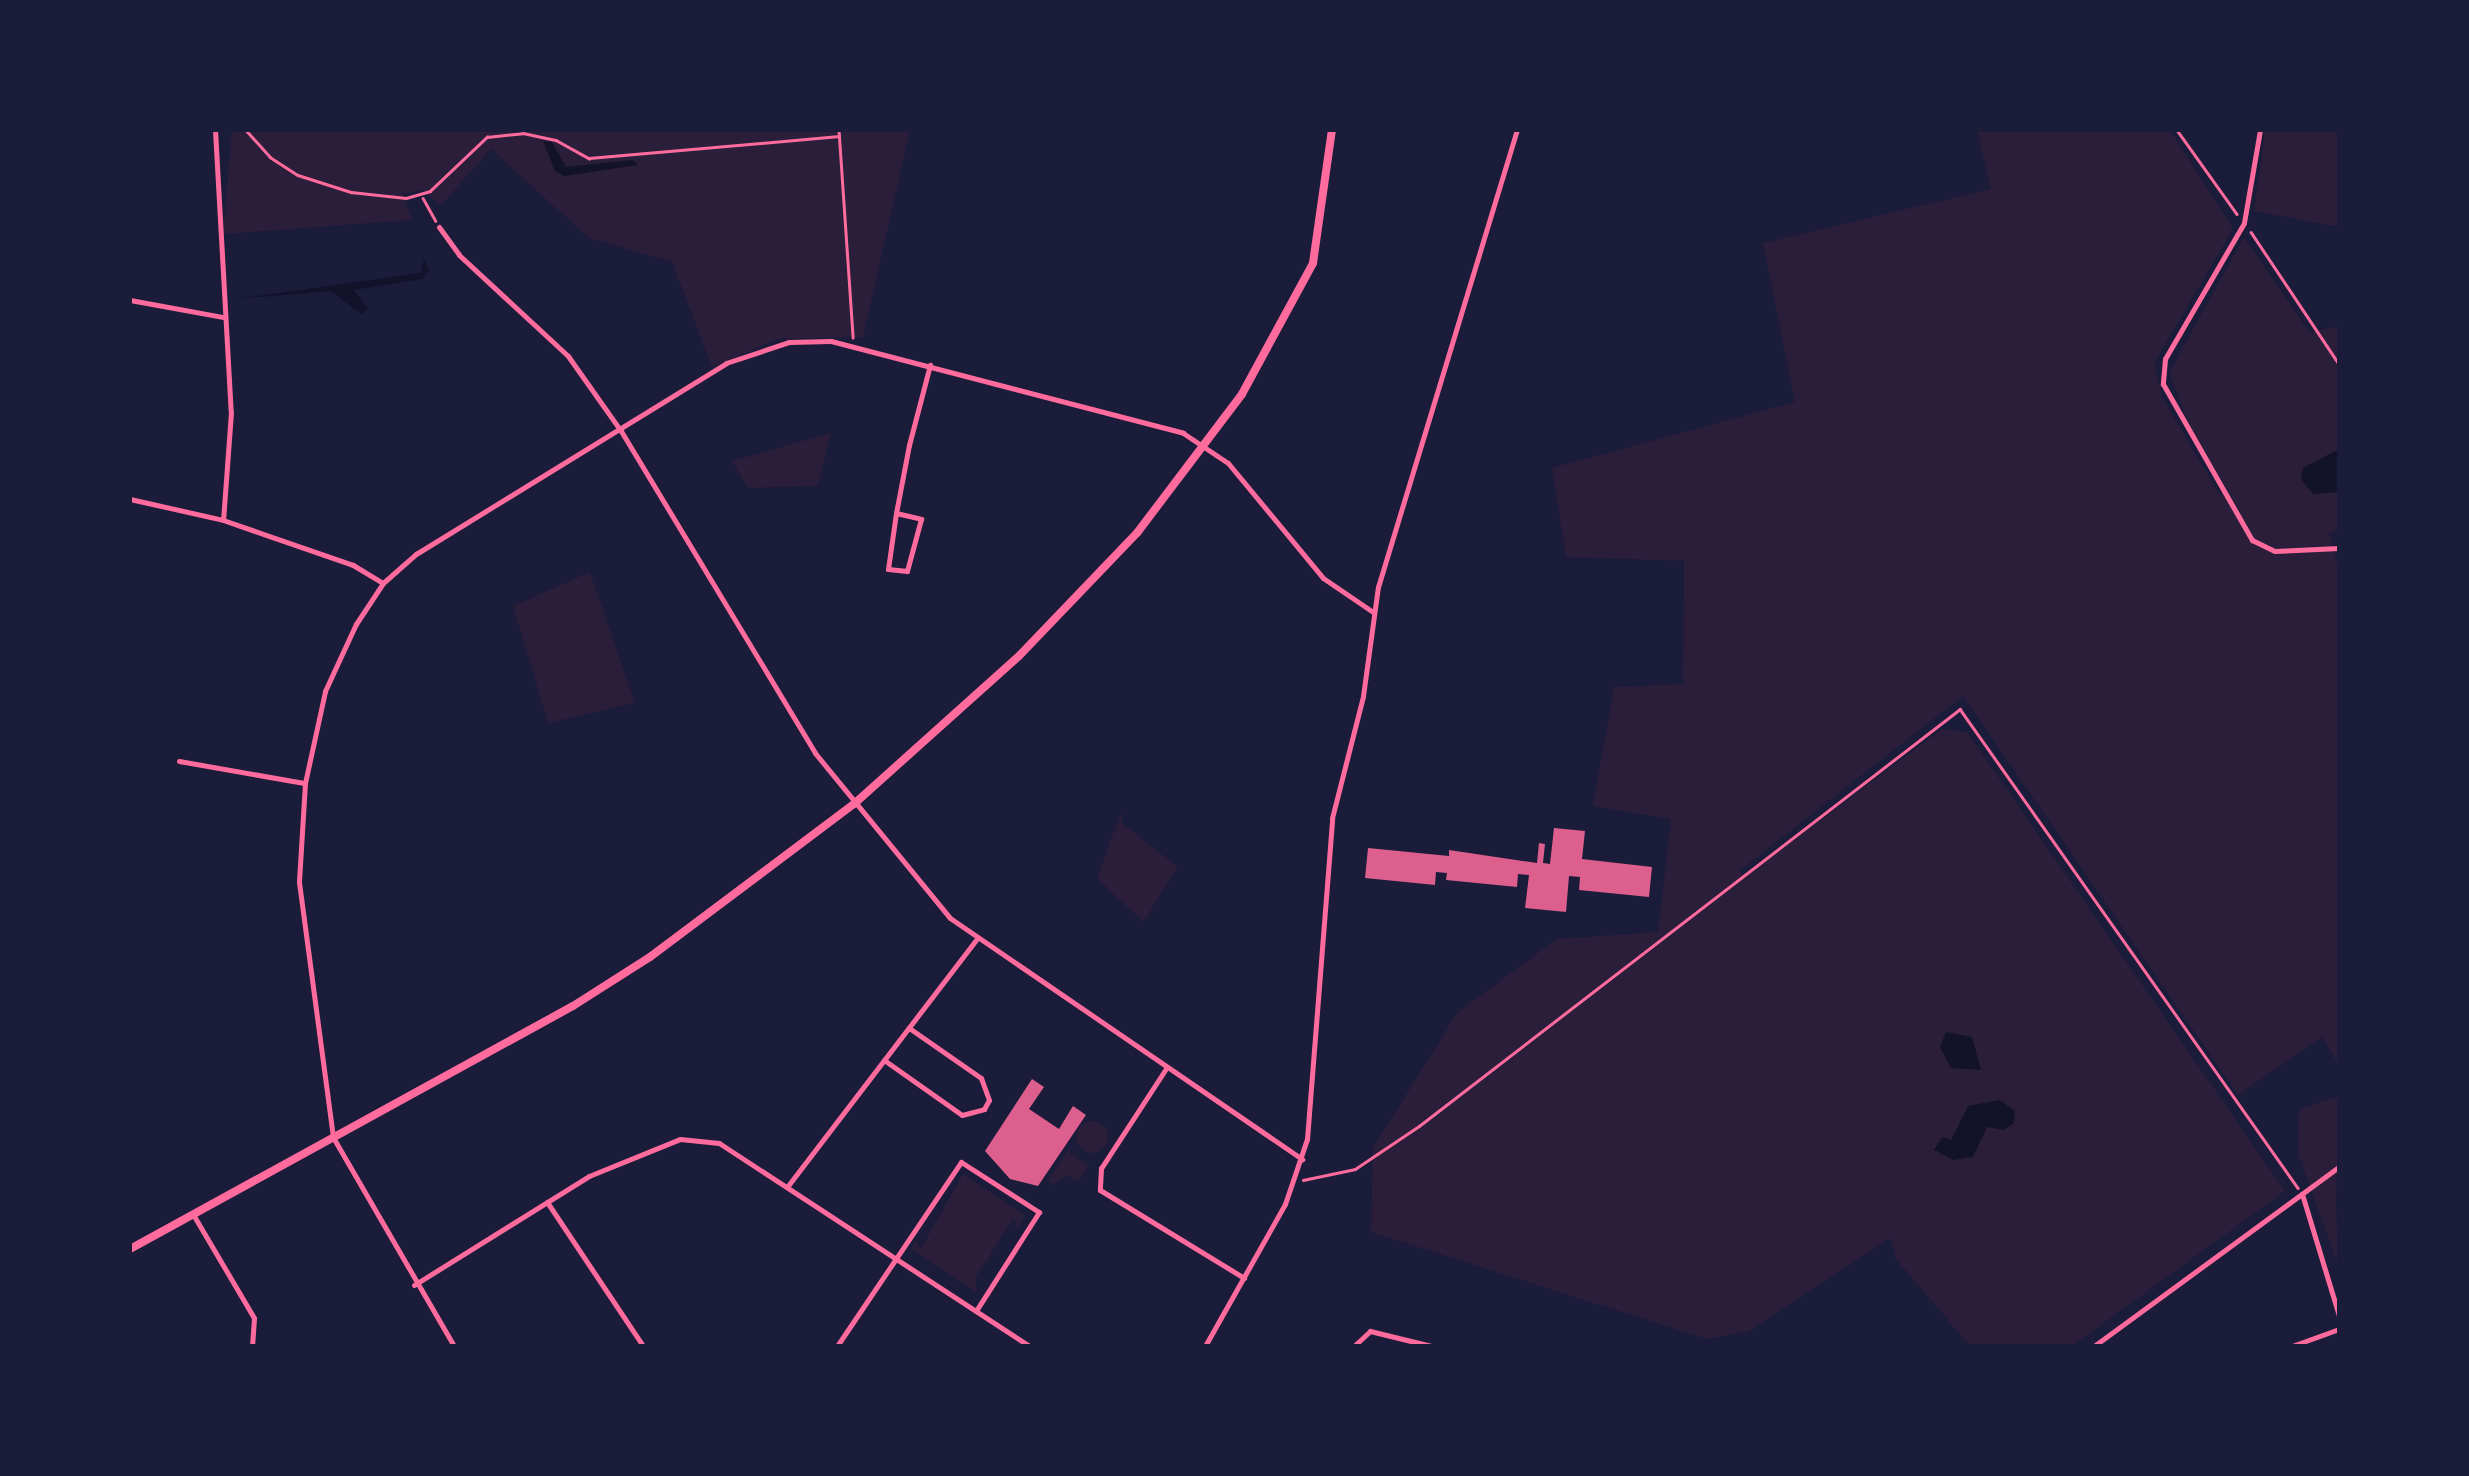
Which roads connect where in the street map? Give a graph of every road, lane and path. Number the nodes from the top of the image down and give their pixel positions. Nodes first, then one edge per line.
1 (215, 130) edge
2 (246, 130) edge
3 (839, 130) edge
4 (1332, 130) edge
5 (1517, 130) edge
6 (2177, 130) edge
7 (2260, 130) edge
8 (839, 136) junction
9 (422, 196) junction
10 (2244, 224) junction
11 (439, 227) joint
12 (130, 300) edge
13 (223, 316) junction
14 (854, 344) junction
15 (2339, 364) edge
16 (930, 365) junction
17 (621, 431) junction
18 (1208, 446) junction
19 (130, 499) edge
20 (896, 513) junction
21 (223, 520) junction
22 (2339, 548) edge
23 (384, 583) junction
24 (1374, 612) junction
25 (179, 761) dead end
26 (305, 783) junction
27 (854, 804) junction
28 (976, 940) junction
29 (909, 1028) junction
30 (884, 1060) junction
31 (1165, 1070) junction
32 (333, 1138) junction
33 (1302, 1159) junction
34 (2339, 1167) edge
35 (1296, 1178) junction
36 (786, 1187) junction
37 (2302, 1194) junction
38 (548, 1202) junction
39 (193, 1212) junction
40 (130, 1249) edge
41 (896, 1259) junction
42 (1244, 1278) junction
43 (414, 1284) junction
44 (976, 1311) junction
45 (2339, 1316) edge
46 (2339, 1329) edge
47 (252, 1346) edge
48 (454, 1346) edge
49 (643, 1346) edge
50 (838, 1346) edge
51 (1029, 1346) edge
52 (1205, 1346) edge
53 (1354, 1346) edge
54 (1431, 1346) edge
55 (2094, 1346) edge
56 (2292, 1346) edge

1 - 13 street
2 - 9 path
3 - 8 path
4 - 18 main road
5 - 24 street
6 - 10 path
7 - 10 street
8 - 9 path
8 - 14 path
9 - 11 path
10 - 15 path
10 - 22 street
11 - 17 street
12 - 13 street
13 - 21 street
14 - 16 street
14 - 17 street
16 - 18 street
16 - 20 street
17 - 23 street
17 - 27 street
18 - 24 street
18 - 27 main road
19 - 21 street
20 - 20 street
21 - 23 street
23 - 26 street
24 - 33 street
25 - 26 street
26 - 32 street
27 - 28 street
27 - 32 main road
28 - 29 street
28 - 31 street
29 - 30 street
29 - 30 street
30 - 36 street
31 - 33 street
31 - 42 street
32 - 39 main road
32 - 43 street
33 - 35 street
34 - 37 street
35 - 37 path
35 - 42 street
36 - 38 street
36 - 41 street
37 - 45 street
37 - 55 street
38 - 43 street
38 - 49 street
39 - 40 main road
39 - 47 street
41 - 44 street
41 - 44 street
41 - 50 street
42 - 52 street
43 - 48 street
44 - 51 street
46 - 56 street
53 - 54 street

